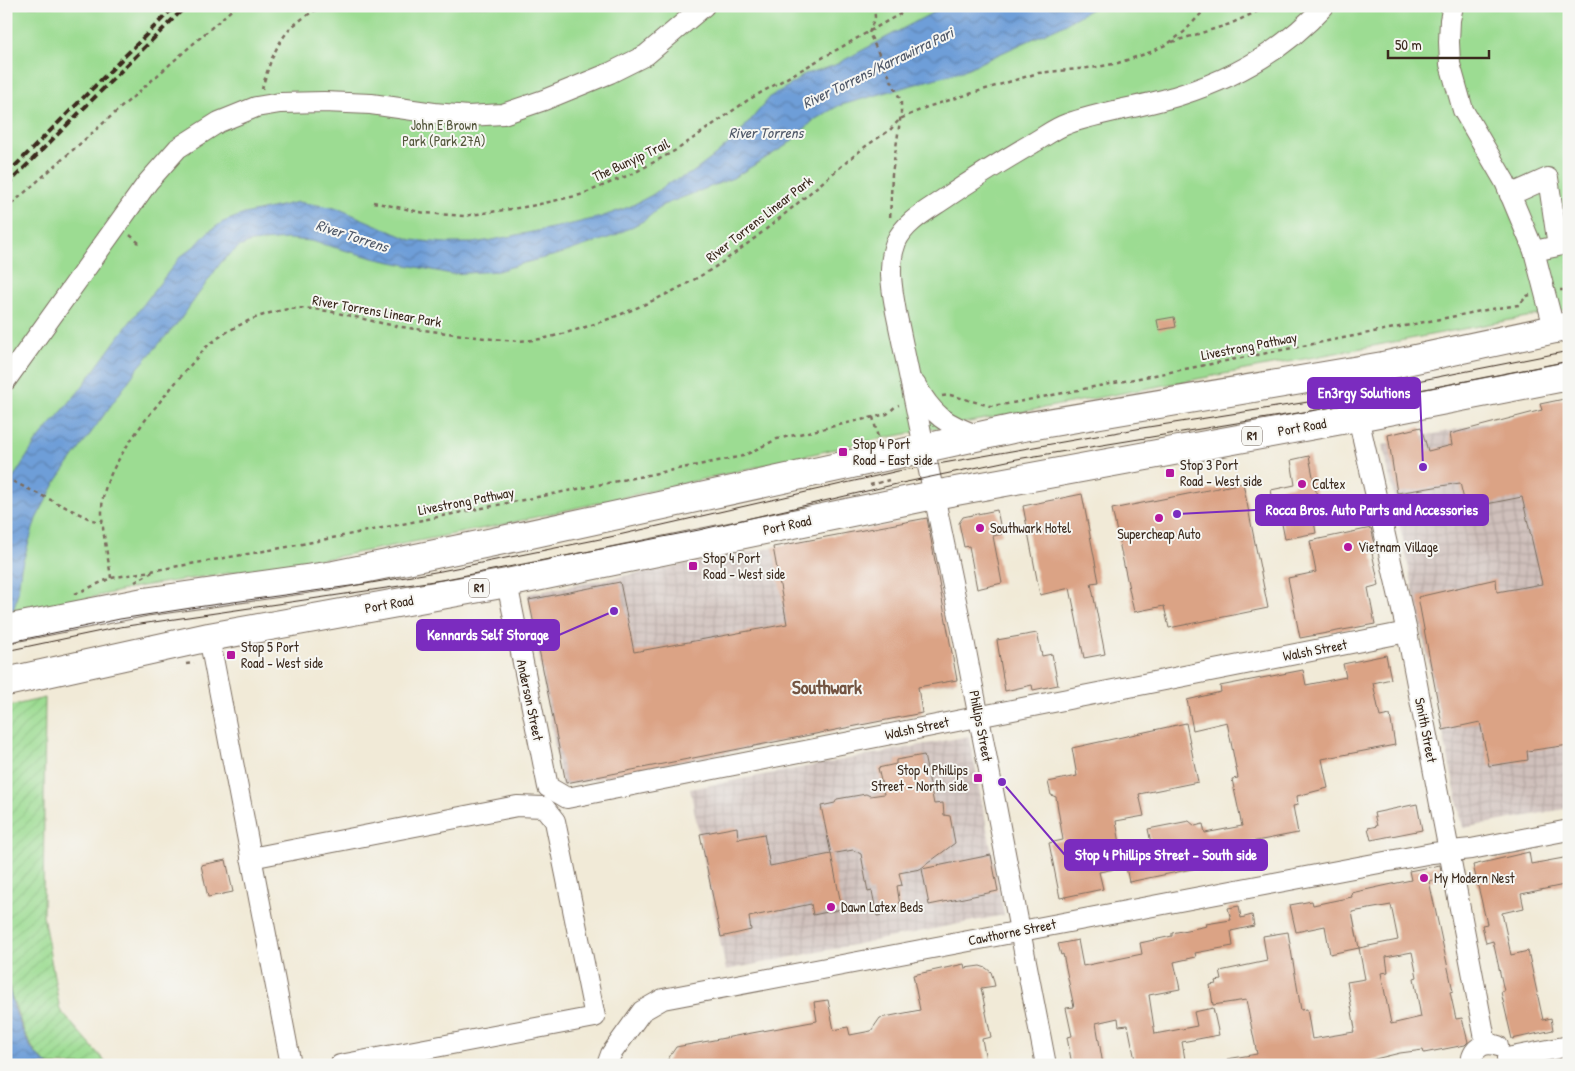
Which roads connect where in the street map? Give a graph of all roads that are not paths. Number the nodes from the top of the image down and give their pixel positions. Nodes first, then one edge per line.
1 (704, 6) edge
2 (1324, 6) edge
3 (1453, 6) edge
4 (1510, 195) junction
5 (1534, 250) junction
6 (1561, 327) edge
7 (905, 357) junction
8 (1569, 376) edge
9 (6, 380) edge
10 (1358, 417) junction
11 (979, 436) junction
12 (924, 447) junction
13 (934, 495) junction
14 (506, 583) junction
15 (18, 626) edge
16 (1407, 632) junction
17 (208, 637) junction
18 (15, 680) edge
19 (979, 716) junction
20 (548, 787) joint
21 (1569, 821) edge
22 (1569, 830) edge
23 (1449, 850) junction
24 (251, 858) junction
25 (1020, 930) junction
26 (1486, 1044) junction
27 (1569, 1046) edge
28 (1507, 1061) edge
29 (292, 1065) edge
30 (340, 1065) edge
31 (607, 1065) edge
32 (1046, 1065) edge
33 (1471, 1065) edge

1 - 9 street
2 - 7 street
3 - 4 street
4 - 5 street
4 - 5 street
5 - 6 street
6 - 11 highway
7 - 11 street
7 - 12 street, Phillips Street
8 - 10 highway, Port Road / R1
10 - 13 highway, Port Road / R1
10 - 16 street, Smith Street
11 - 12 highway
12 - 13 street, Phillips Street
12 - 15 highway
13 - 14 highway, Port Road / R1
13 - 19 street, Phillips Street
14 - 17 highway, Port Road / R1
14 - 20 street, Anderson Street
16 - 19 street, Walsh Street
16 - 23 street, Smith Street
17 - 18 highway, Port Road / R1
17 - 24 street
19 - 20 street, Walsh Street
19 - 25 street, Phillips Street
21 - 23 street, Cawthorne Street
22 - 23 street, Cawthorne Street
23 - 25 street, Cawthorne Street
23 - 26 street, Smith Street
24 - 29 street
24 - 30 street
25 - 31 street, Cawthorne Street
25 - 32 street, Phillips Street
26 - 28 street
26 - 33 street
27 - 28 street

